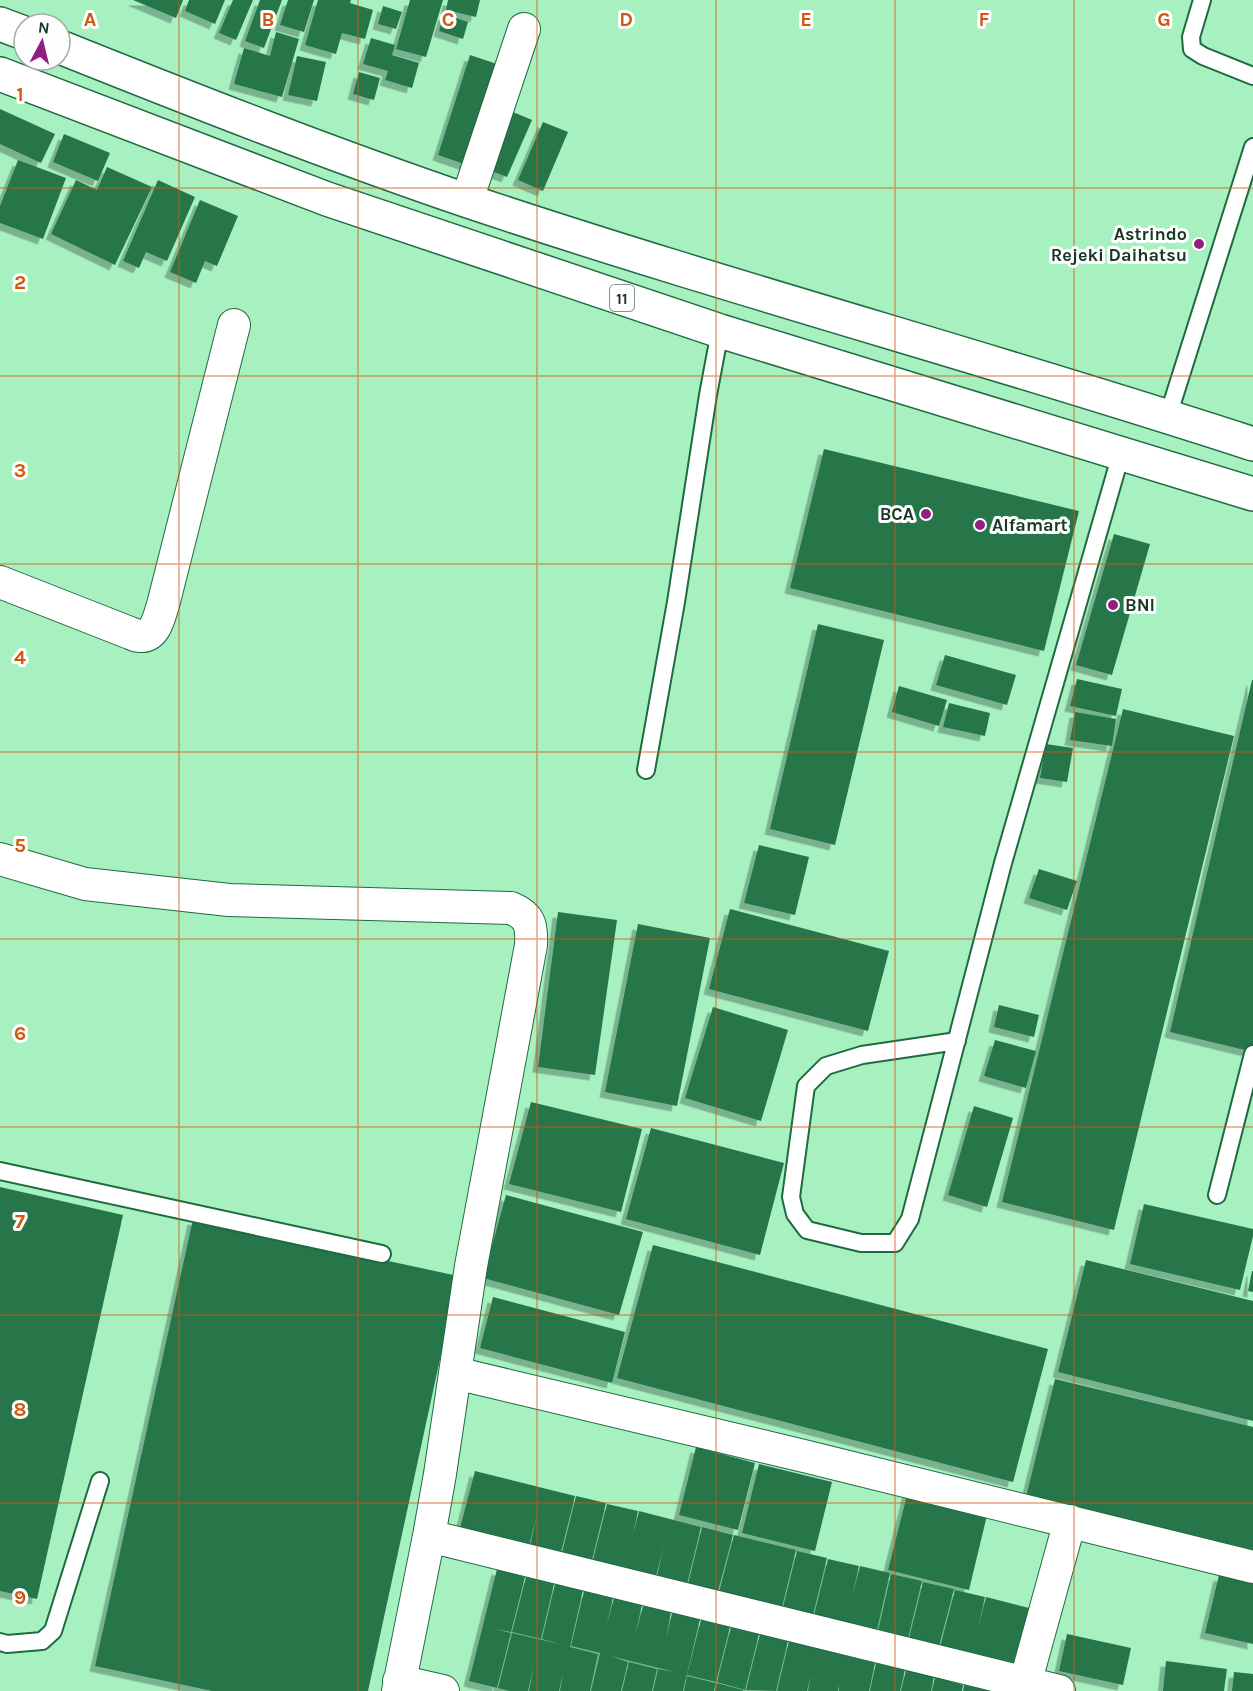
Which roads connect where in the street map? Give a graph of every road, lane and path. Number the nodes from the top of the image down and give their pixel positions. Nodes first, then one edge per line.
1 (1202, 0) edge
2 (524, 29) dead end
3 (72, 52) edge
4 (0, 74) edge
5 (1253, 76) edge
6 (1253, 147) edge
7 (467, 200) junction
8 (234, 325) dead end
9 (720, 332) junction
10 (1153, 411) junction
11 (1253, 444) edge
12 (1121, 454) junction
13 (1253, 494) edge
14 (0, 582) edge
15 (646, 770) dead end
16 (0, 859) edge
17 (957, 1041) junction
18 (1253, 1054) edge
19 (0, 1171) edge
20 (1218, 1195) dead end
21 (382, 1254) dead end
22 (456, 1373) junction
23 (100, 1481) dead end
24 (1070, 1521) junction
25 (429, 1536) junction
26 (1253, 1567) edge
27 (0, 1642) edge
28 (399, 1686) edge
29 (1024, 1687) edge
30 (443, 1691) edge
31 (1059, 1691) edge

1 - 5 lane
2 - 7 street
3 - 7 highway
4 - 9 highway, 11
6 - 10 lane
7 - 10 highway
8 - 14 street
9 - 12 highway, 11
9 - 15 lane
10 - 11 highway
10 - 12 highway
12 - 13 highway, 11
12 - 17 lane
16 - 22 street
17 - 17 lane
18 - 20 lane
19 - 21 lane
22 - 24 street
22 - 25 street
23 - 27 lane
24 - 26 street
24 - 29 street
25 - 28 street
25 - 29 street
28 - 30 street
29 - 31 street

